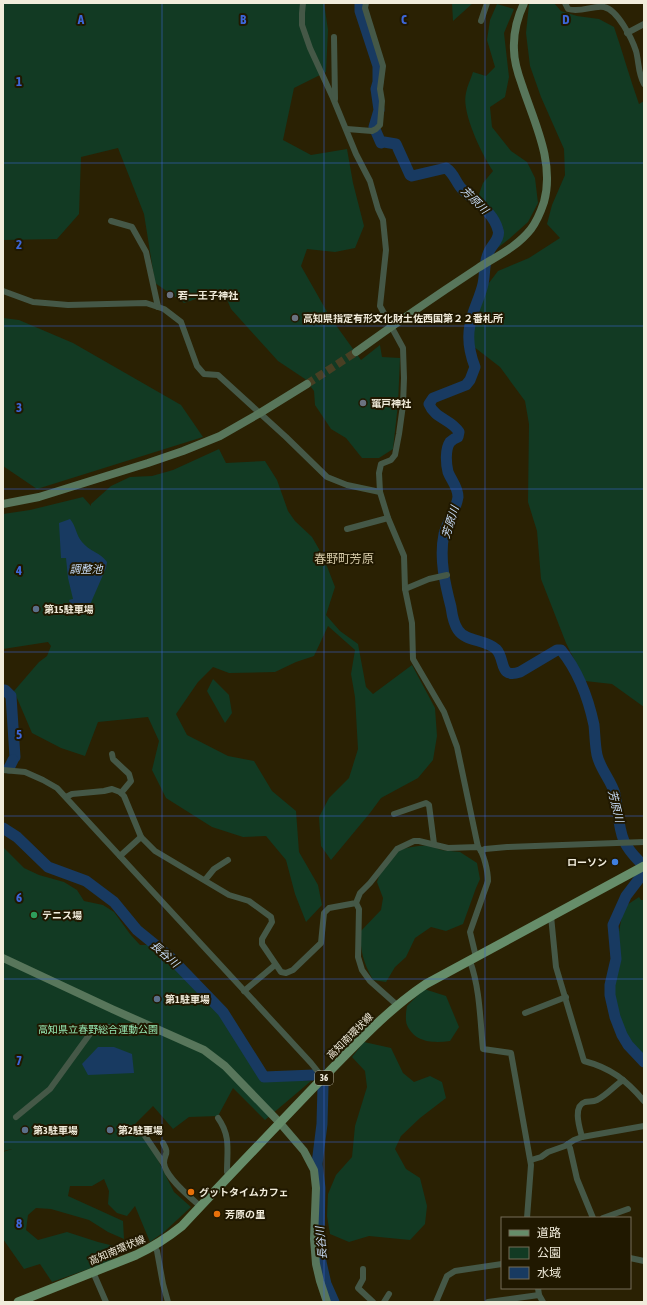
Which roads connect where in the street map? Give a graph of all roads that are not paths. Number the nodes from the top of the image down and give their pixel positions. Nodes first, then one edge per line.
1 (303, 3) edge
2 (366, 3) edge
3 (487, 3) edge
4 (523, 3) edge
5 (565, 3) edge
6 (613, 3) edge
7 (608, 9) junction
8 (481, 21) dead end
9 (644, 24) edge
10 (627, 33) junction
11 (334, 37) dead end
12 (641, 62) edge
13 (644, 84) edge
14 (335, 103) junction
15 (347, 129) junction
16 (111, 221) dead end
17 (3, 291) edge
18 (158, 307) junction
19 (392, 326) junction
20 (356, 352) tunnel mouth
21 (307, 384) tunnel mouth
22 (260, 413) junction
23 (380, 492) junction
24 (3, 504) edge
25 (388, 518) junction
26 (347, 529) dead end
27 (445, 576) dead end
28 (405, 589) junction
29 (112, 754) dead end
30 (3, 770) edge
31 (121, 793) junction
32 (66, 797) junction
33 (394, 814) dead end
34 (140, 838) junction
35 (644, 842) edge
36 (434, 844) junction
37 (480, 849) junction
38 (120, 856) junction
39 (228, 860) dead end
40 (644, 866) edge
41 (205, 880) junction
42 (356, 903) junction
43 (551, 916) junction
44 (3, 958) edge
45 (473, 959) junction
46 (275, 964) junction
47 (244, 992) junction
48 (566, 997) junction
49 (397, 1005) junction
50 (525, 1013) dead end
51 (138, 1020) junction
52 (323, 1078) junction
53 (623, 1080) junction
54 (644, 1101) edge
55 (16, 1117) dead end
56 (218, 1118) dead end
57 (280, 1123) junction
58 (644, 1126) edge
59 (139, 1127) dead end
60 (582, 1137) junction
61 (163, 1142) dead end
62 (568, 1144) junction
63 (530, 1160) junction
64 (164, 1164) junction
65 (229, 1176) junction
66 (200, 1206) junction
67 (628, 1209) dead end
68 (528, 1217) edge
69 (593, 1217) edge
70 (606, 1217) edge
71 (154, 1246) junction
72 (631, 1258) edge
73 (644, 1261) edge
74 (501, 1264) edge
75 (363, 1269) dead end
76 (93, 1272) junction
77 (539, 1291) edge
78 (389, 1294) dead end
79 (18, 1302) edge
80 (106, 1302) edge
81 (168, 1302) edge
82 (327, 1302) edge
83 (373, 1302) edge
84 (384, 1302) edge
85 (436, 1302) edge
86 (488, 1302) edge
87 (543, 1302) edge

1 - 14 street
2 - 15 street
3 - 8 street
4 - 19 street
5 - 7 street
6 - 7 street
7 - 10 street
9 - 10 street
10 - 12 street
11 - 14 street
12 - 13 street
14 - 15 street
15 - 19 street
16 - 18 street
17 - 18 street
18 - 22 street
19 - 20 street
19 - 23 street
21 - 22 street
22 - 23 street
22 - 24 street
23 - 25 street
25 - 26 street
25 - 28 street
27 - 28 street
28 - 37 street
29 - 31 street
30 - 32 street
31 - 32 street
31 - 34 street
32 - 38 street
33 - 36 street
34 - 38 street
34 - 41 street
35 - 37 street
36 - 37 street
36 - 42 street
37 - 45 street
38 - 47 street
39 - 41 street
40 - 43 main road, 高知南環状線 / 36
41 - 46 street
42 - 46 street
42 - 49 street
43 - 45 main road, 高知南環状線 / 36
43 - 48 street
44 - 51 street
45 - 49 main road, 高知南環状線 / 36
45 - 63 street
46 - 47 street
47 - 52 street
48 - 50 street
48 - 53 street
49 - 52 main road, 高知南環状線 / 36
51 - 55 street
51 - 57 street
52 - 57 main road, 高知南環状線 / 36
53 - 54 street
53 - 60 street
56 - 65 street
57 - 65 main road, 高知南環状線 / 36
57 - 82 street
58 - 60 street
59 - 64 street
60 - 62 street
61 - 64 street
62 - 63 street
62 - 69 street
63 - 68 street
64 - 66 street
65 - 66 main road, 高知南環状線 / 36
66 - 71 main road, 高知南環状線 / 36
67 - 70 street
71 - 76 main road, 高知南環状線 / 36
71 - 81 street
72 - 73 street
74 - 85 street
75 - 83 street
76 - 79 main road, 高知南環状線 / 36
76 - 80 street
77 - 86 street
77 - 87 street
78 - 84 street

